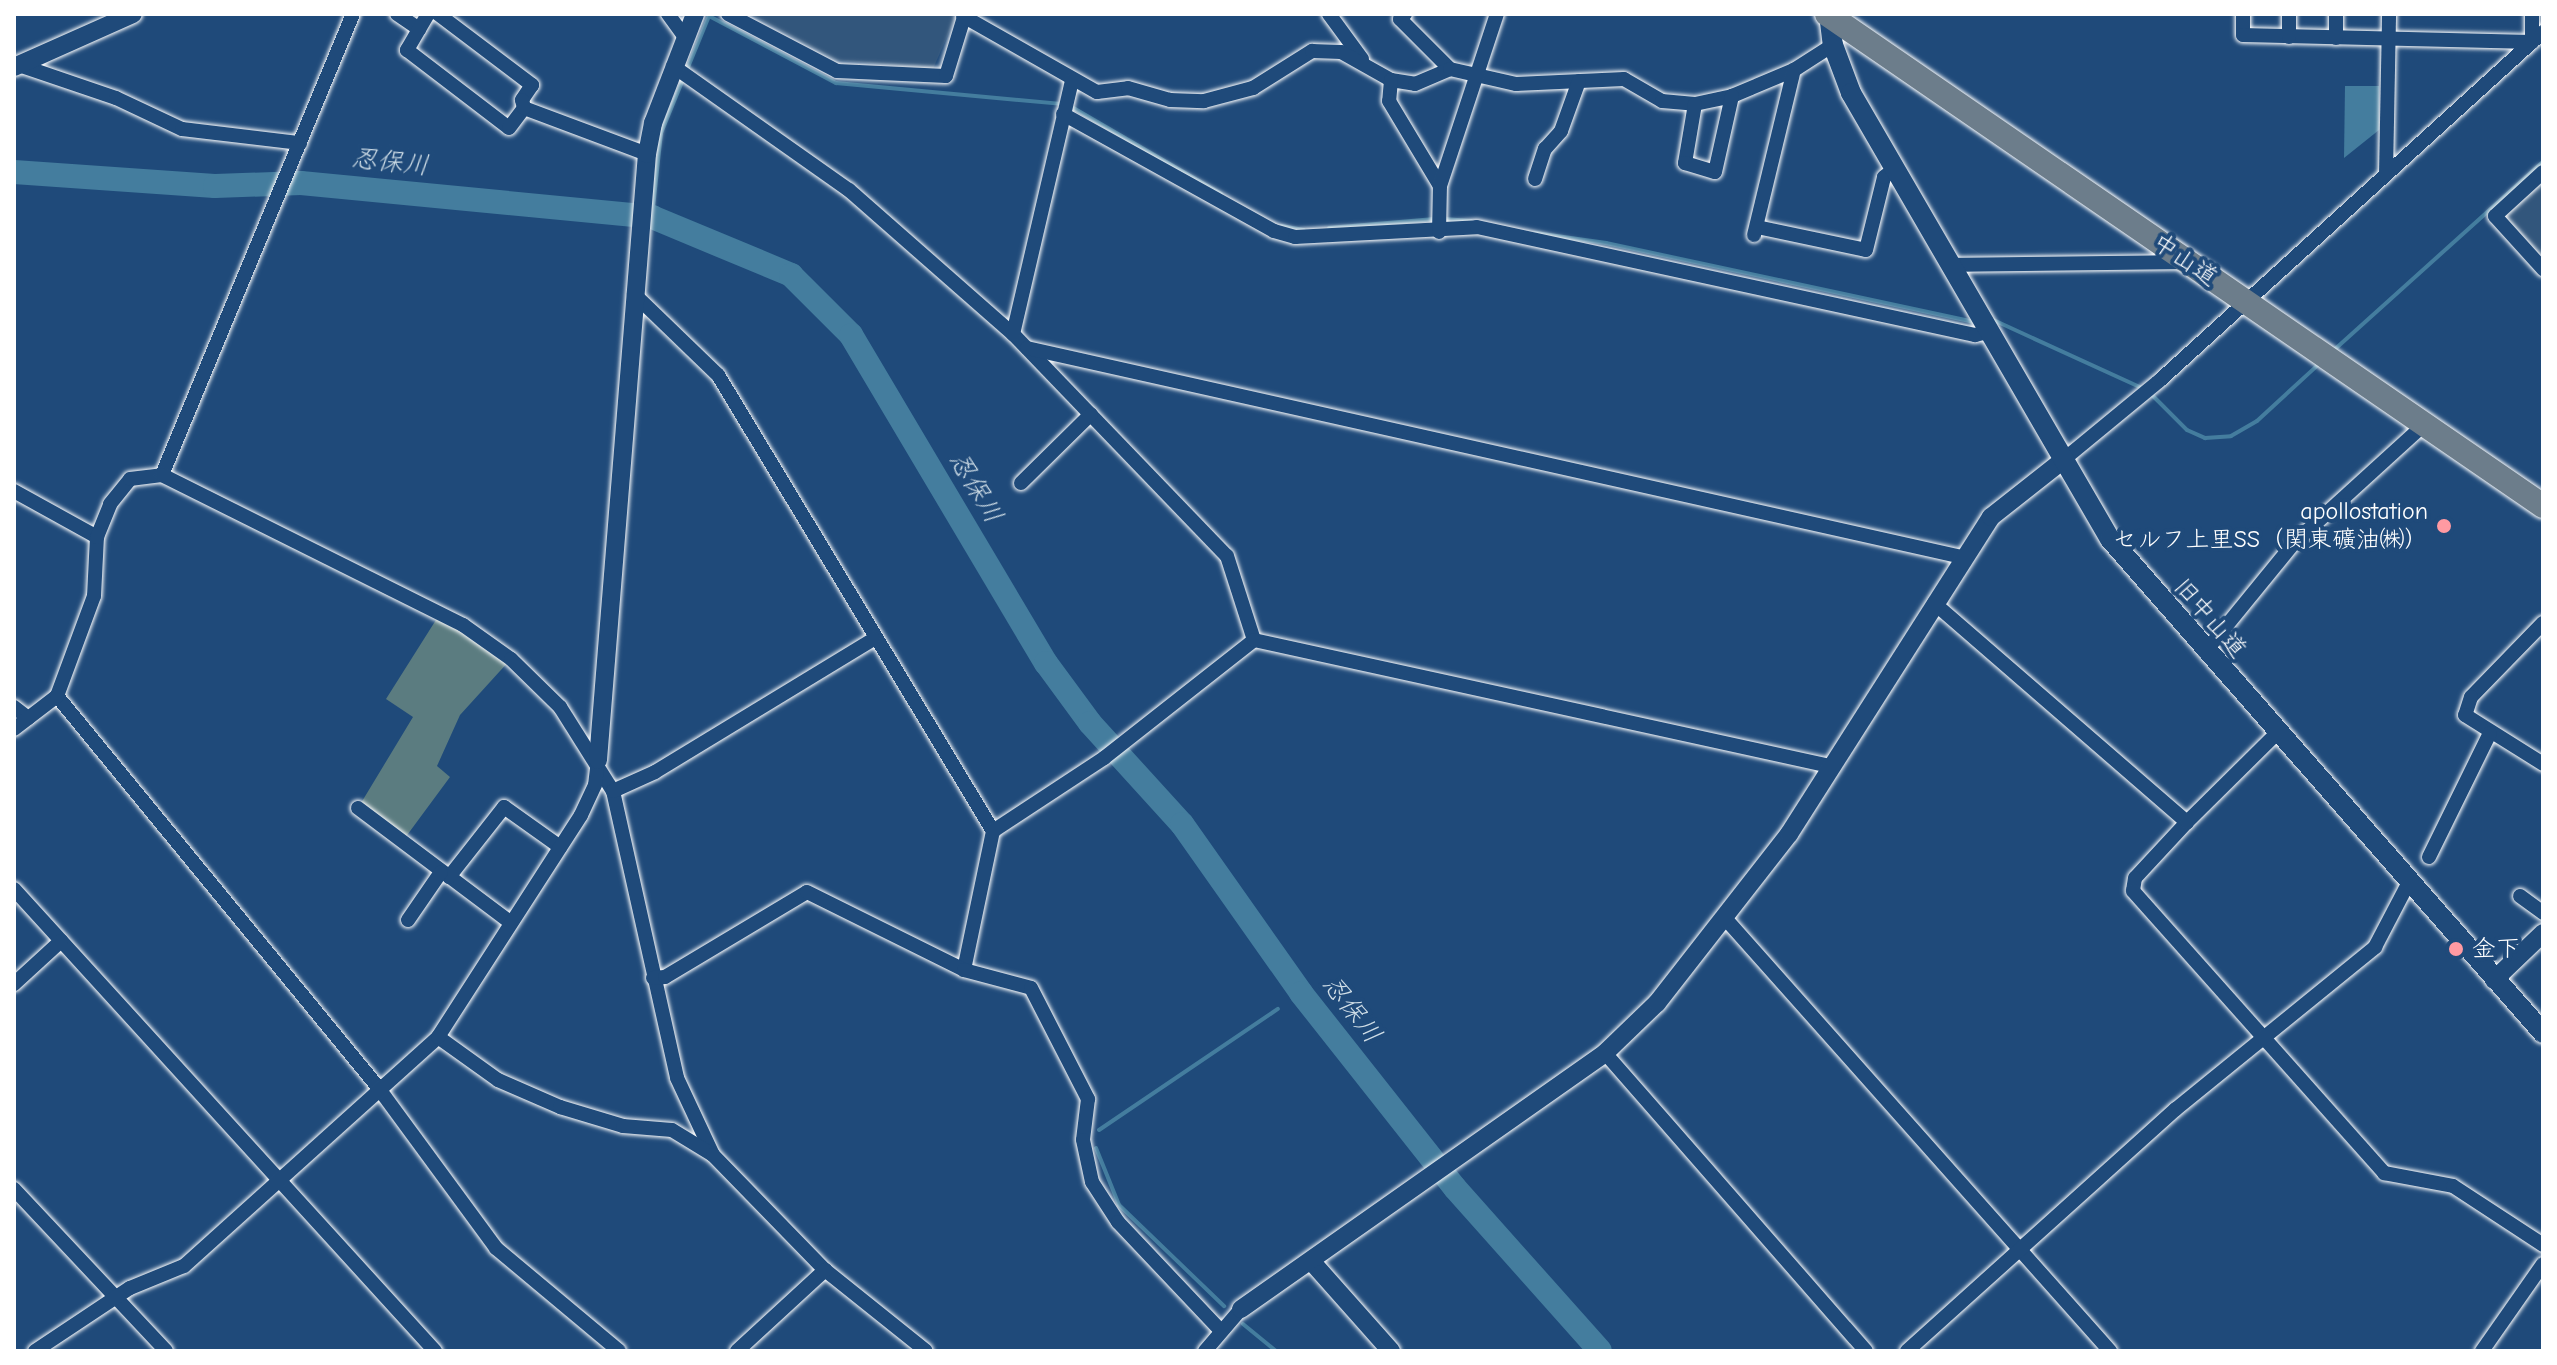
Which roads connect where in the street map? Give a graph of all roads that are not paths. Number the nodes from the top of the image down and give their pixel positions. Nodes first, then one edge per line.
1 (133, 14) edge
2 (353, 14) edge
3 (397, 14) edge
4 (428, 14) edge
5 (438, 14) edge
6 (668, 14) edge
7 (695, 14) edge
8 (728, 14) edge
9 (1329, 14) edge
10 (1405, 14) edge
11 (1497, 14) edge
12 (2243, 14) edge
13 (2289, 14) edge
14 (2336, 14) edge
15 (2389, 14) edge
16 (2532, 14) edge
17 (964, 15) edge
18 (1828, 15) edge
19 (419, 29) junction
20 (685, 37) junction
21 (2289, 37) junction
22 (2336, 38) junction
23 (2388, 39) junction
24 (2539, 39) edge
25 (1833, 45) junction
26 (1362, 59) junction
27 (17, 66) edge
28 (673, 66) junction
29 (1450, 69) junction
30 (1794, 70) junction
31 (1477, 74) junction
32 (1072, 80) junction
33 (1391, 80) junction
34 (1579, 81) junction
35 (1732, 96) junction
36 (1695, 104) junction
37 (524, 108) junction
38 (1063, 114) junction
39 (300, 143) junction
40 (647, 154) junction
41 (1893, 170) junction
42 (2543, 172) edge
43 (2386, 174) junction
44 (1535, 179) dead end
45 (1440, 186) junction
46 (1439, 232) junction
47 (2188, 262) junction
48 (1949, 265) junction
49 (2543, 269) edge
50 (634, 294) junction
51 (2245, 300) junction
52 (1983, 325) junction
53 (1013, 334) junction
54 (1027, 348) junction
55 (1091, 414) junction
56 (2425, 424) junction
57 (2062, 461) junction
58 (162, 475) junction
59 (1021, 483) dead end
60 (14, 491) edge
61 (2543, 506) edge
62 (97, 537) junction
63 (1962, 557) junction
64 (1934, 603) junction
65 (2543, 623) edge
66 (874, 639) junction
67 (1254, 640) junction
68 (2205, 652) junction
69 (57, 696) junction
70 (14, 707) edge
71 (28, 718) junction
72 (14, 729) edge
73 (2490, 733) junction
74 (2276, 734) junction
75 (598, 760) junction
76 (2543, 764) edge
77 (1830, 766) junction
78 (613, 791) junction
79 (358, 808) dead end
80 (2187, 822) junction
81 (993, 831) junction
82 (560, 847) junction
83 (2429, 857) dead end
84 (445, 874) junction
85 (2408, 884) junction
86 (14, 889) edge
87 (2520, 896) dead end
88 (2543, 913) edge
89 (1724, 917) junction
90 (408, 920) dead end
91 (511, 923) junction
92 (2543, 933) edge
93 (61, 941) junction
94 (964, 970) junction
95 (653, 978) junction
96 (2494, 980) junction
97 (14, 984) edge
98 (2543, 1033) edge
99 (438, 1037) junction
100 (2263, 1040) junction
101 (1605, 1053) junction
102 (380, 1092) junction
103 (713, 1155) junction
104 (280, 1181) junction
105 (14, 1189) edge
106 (2543, 1245) edge
107 (2021, 1250) junction
108 (1312, 1262) junction
109 (2543, 1264) edge
110 (825, 1270) junction
111 (115, 1298) junction
112 (1241, 1309) joint
113 (1220, 1330) junction
114 (35, 1351) edge
115 (166, 1351) edge
116 (435, 1351) edge
117 (619, 1351) edge
118 (737, 1351) edge
119 (926, 1351) edge
120 (1205, 1351) edge
121 (1391, 1351) edge
122 (1866, 1351) edge
123 (1907, 1351) edge
124 (2110, 1351) edge
125 (2482, 1351) edge

1 - 27 street
2 - 39 street
3 - 19 street
4 - 19 street
5 - 37 street
6 - 20 street
7 - 20 street
8 - 17 street
9 - 26 street
10 - 29 street
11 - 31 street
12 - 21 street
13 - 21 street
14 - 22 street
15 - 23 street
16 - 24 street
17 - 32 street
18 - 25 main road, 旧中山道
18 - 47 highway, 中山道
19 - 37 street
20 - 28 street
21 - 22 street
22 - 23 street
23 - 24 street
23 - 43 street
24 - 43 street
25 - 30 street
25 - 41 main road, 旧中山道
26 - 32 street
26 - 33 street
27 - 39 street
28 - 40 street
28 - 53 street
29 - 31 street
29 - 33 street
30 - 35 street
30 - 41 street
31 - 34 street
31 - 45 street
32 - 38 street
33 - 45 street
34 - 36 street
34 - 44 street
35 - 36 street
35 - 36 street
37 - 40 street
38 - 46 street
38 - 53 street
39 - 58 street
40 - 50 street
41 - 48 main road, 旧中山道
42 - 49 street
43 - 51 street
45 - 46 street
46 - 52 street
47 - 48 street
47 - 51 highway, 中山道
48 - 52 main road, 旧中山道
50 - 66 street
50 - 75 street
51 - 56 highway, 中山道
51 - 57 street
52 - 57 main road, 旧中山道
53 - 54 street
54 - 55 street
54 - 63 street
55 - 59 street
55 - 67 street
56 - 61 highway, 中山道
56 - 68 street
57 - 63 street
57 - 68 main road, 旧中山道
58 - 62 street
58 - 75 street
60 - 62 street
62 - 69 street
63 - 64 street
64 - 77 street
64 - 80 street
65 - 73 street
66 - 78 street
66 - 81 street
67 - 77 street
67 - 81 street
68 - 74 main road, 旧中山道
69 - 71 street
69 - 102 street
70 - 71 street
71 - 72 street
73 - 76 street
73 - 83 street
74 - 80 street
74 - 85 main road, 旧中山道
75 - 78 street
75 - 82 street
77 - 89 street
78 - 95 street
79 - 84 street
80 - 100 street
81 - 94 street
82 - 84 street
82 - 91 street
84 - 90 street
84 - 91 street
85 - 96 main road, 旧中山道
85 - 100 street
86 - 93 street
87 - 88 street
89 - 101 street
89 - 107 street
91 - 99 street
92 - 96 street
93 - 97 street
93 - 104 street
94 - 95 street
94 - 113 street
95 - 103 street
96 - 98 main road, 旧中山道
99 - 102 street
99 - 103 street
100 - 106 street
100 - 107 street
101 - 108 street
101 - 122 street
102 - 104 street
102 - 117 street
103 - 110 street
104 - 111 street
104 - 116 street
105 - 111 street
107 - 123 street
107 - 124 street
108 - 112 street
108 - 121 street
109 - 125 street
110 - 118 street
110 - 119 street
111 - 114 street
111 - 115 street
112 - 113 street
113 - 120 street

